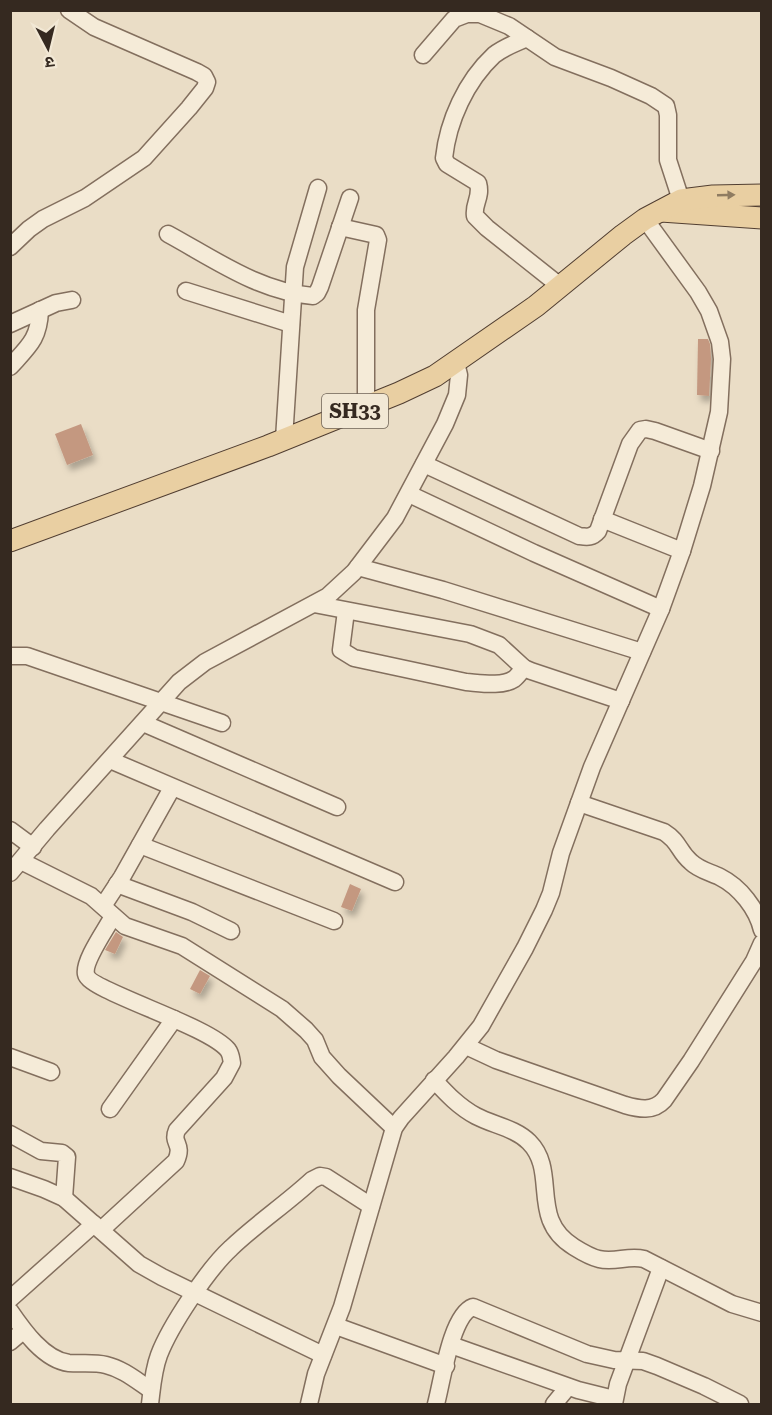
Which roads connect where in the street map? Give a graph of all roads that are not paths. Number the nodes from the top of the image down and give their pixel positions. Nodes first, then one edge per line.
1 (69, 10) edge
2 (527, 38) junction
3 (423, 55) dead end
4 (318, 188) dead end
5 (756, 195) edge
6 (350, 198) dead end
7 (681, 200) junction
8 (653, 215) junction
9 (754, 217) edge
10 (340, 227) junction
11 (168, 234) dead end
12 (10, 246) edge
13 (560, 286) junction
14 (186, 291) dead end
15 (293, 295) junction
16 (72, 300) dead end
17 (40, 310) junction
18 (10, 324) edge
19 (291, 324) junction
20 (456, 363) junction
21 (10, 367) edge
22 (366, 406) junction
23 (284, 439) junction
24 (711, 451) junction
25 (424, 464) junction
26 (409, 494) junction
27 (602, 519) junction
28 (10, 541) edge
29 (682, 551) junction
30 (358, 567) junction
31 (314, 604) junction
32 (661, 609) junction
33 (346, 611) junction
34 (642, 652) junction
35 (10, 656) edge
36 (524, 668) junction
37 (621, 701) junction
38 (161, 702) junction
39 (143, 723) junction
40 (222, 723) dead end
41 (110, 760) junction
42 (172, 788) junction
43 (579, 803) junction
44 (337, 807) dead end
45 (10, 830) edge
46 (140, 845) junction
47 (33, 847) junction
48 (16, 867) edge
49 (395, 882) dead end
50 (117, 884) junction
51 (108, 911) junction
52 (334, 921) dead end
53 (762, 930) edge
54 (231, 931) dead end
55 (761, 947) edge
56 (174, 1019) junction
57 (466, 1046) junction
58 (10, 1056) edge
59 (51, 1071) dead end
60 (434, 1080) junction
61 (110, 1109) dead end
62 (394, 1128) junction
63 (10, 1134) edge
64 (10, 1178) edge
65 (64, 1198) junction
66 (371, 1206) junction
67 (97, 1227) junction
68 (661, 1268) junction
69 (195, 1294) junction
70 (10, 1299) edge
71 (10, 1311) edge
72 (762, 1313) edge
73 (336, 1326) junction
74 (17, 1336) edge
75 (451, 1345) junction
76 (323, 1355) junction
77 (627, 1360) junction
78 (446, 1366) junction
79 (568, 1387) junction
80 (151, 1397) edge
81 (614, 1401) edge
82 (309, 1404) edge
83 (436, 1404) edge
84 (554, 1404) edge
85 (740, 1404) edge

1 - 12 street
2 - 3 street
2 - 7 street
2 - 13 street
4 - 15 street
7 -> 5 main road, SH33
6 - 10 street
7 - 8 main road, SH33
8 - 9 main road
8 - 13 main road, SH33
8 - 24 street
10 - 15 street
10 - 22 street
11 - 15 street
13 - 20 main road, SH33
14 - 19 street
15 - 19 street
16 - 17 street
17 - 18 street
17 - 21 street
19 - 23 street
20 - 22 main road, SH33
20 - 25 street
22 - 23 main road, SH33
23 - 28 main road, SH33
24 - 27 street
24 - 29 street
25 - 26 street
25 - 27 street
26 - 30 street
26 - 32 street
27 - 29 street
29 - 32 street
30 - 31 street
30 - 34 street
31 - 33 street
31 - 38 street
32 - 34 street
33 - 36 street
33 - 36 street
34 - 37 street
35 - 38 street
36 - 37 street
37 - 43 street
38 - 39 street
38 - 40 street
39 - 41 street
39 - 44 street
41 - 42 street
41 - 47 street
42 - 46 street
42 - 49 street
43 - 53 street
43 - 57 street
45 - 47 street
46 - 50 street
46 - 52 street
47 - 48 street
48 - 51 street
50 - 51 street
50 - 54 street
51 - 56 street
51 - 62 street
55 - 57 street
56 - 61 street
56 - 67 street
57 - 60 street
58 - 59 street
60 - 62 street
60 - 68 street
62 - 66 street
63 - 65 street
64 - 65 street
65 - 67 street
66 - 69 street
66 - 73 street
67 - 69 street
67 - 70 street
68 - 72 street
68 - 77 street
69 - 76 street
69 - 80 street
71 - 74 street
73 - 76 street
73 - 78 street
74 - 80 street
75 - 77 street
75 - 78 street
75 - 79 street
76 - 82 street
77 - 81 street
77 - 85 street
78 - 83 street
79 - 81 street
79 - 84 street

